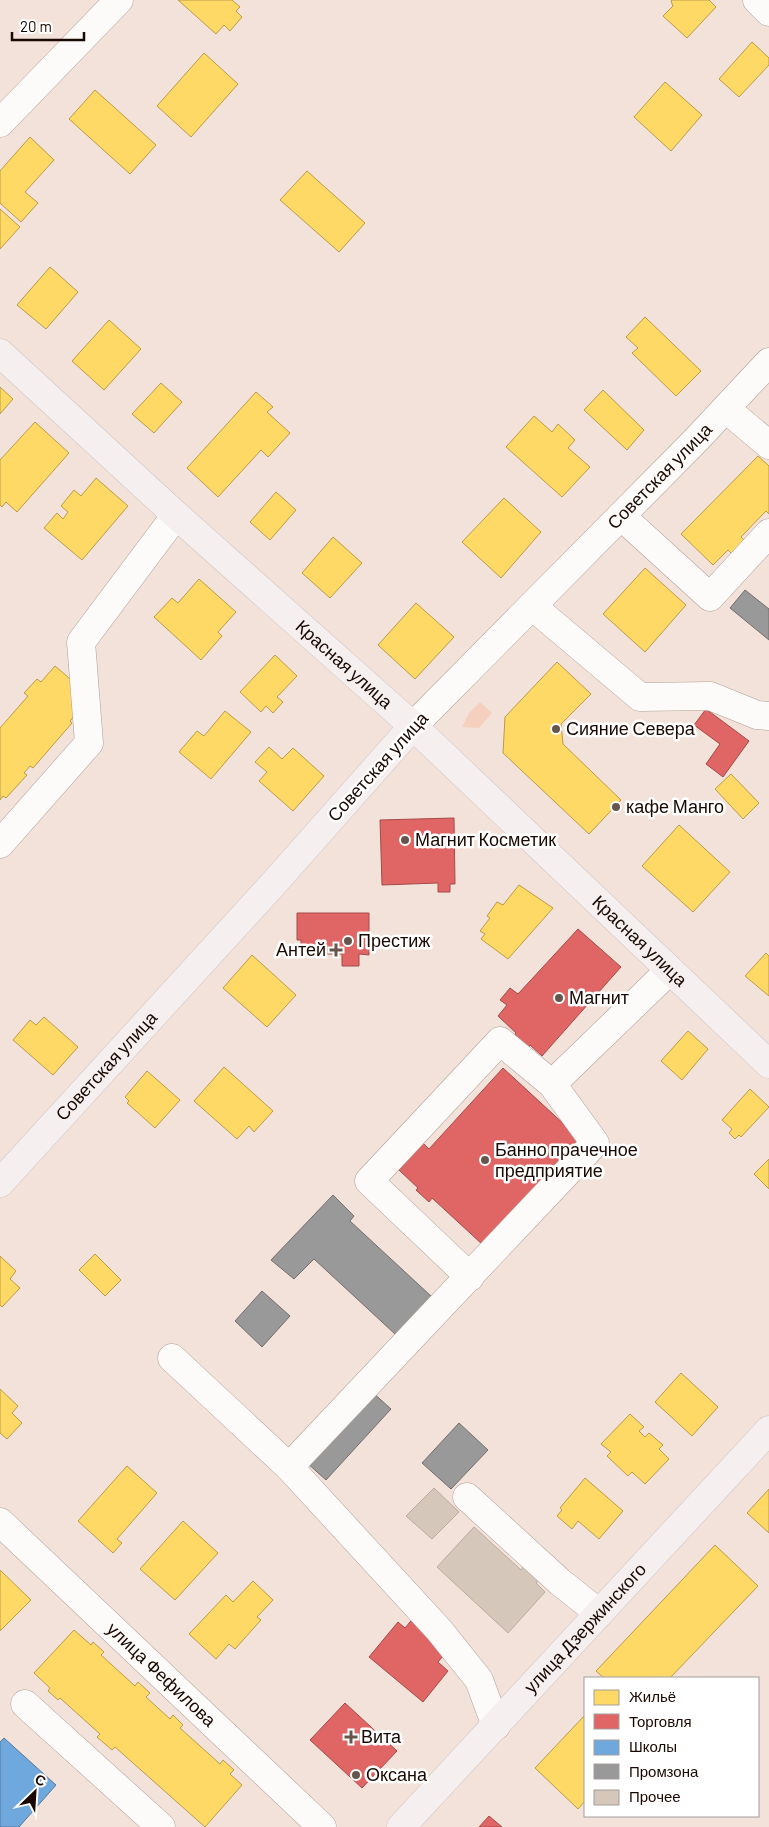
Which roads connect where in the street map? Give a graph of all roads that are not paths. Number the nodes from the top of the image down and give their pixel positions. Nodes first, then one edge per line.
1 (119, 0) edge
2 (756, 0) edge
3 (769, 12) edge
4 (0, 123) edge
5 (0, 353) edge
6 (769, 362) edge
7 (726, 409) junction
8 (769, 445) edge
9 (176, 515) junction
10 (621, 516) junction
11 (769, 533) edge
12 (532, 606) junction
13 (769, 716) edge
14 (414, 726) junction
15 (0, 844) edge
16 (670, 970) junction
17 (769, 1064) edge
18 (552, 1084) junction
19 (0, 1184) edge
20 (470, 1277) junction
21 (172, 1358) dead end
22 (769, 1430) edge
23 (289, 1467) junction
24 (467, 1496) dead end
25 (0, 1522) edge
26 (599, 1613) junction
27 (25, 1704) dead end
28 (496, 1726) junction
29 (161, 1827) edge
30 (322, 1827) edge
31 (401, 1827) edge

1 - 4 street
2 - 3 street
5 - 9 main road, Красная улица
6 - 7 street, Советская улица
7 - 8 street
7 - 10 street, Советская улица
9 - 14 main road, Красная улица
9 - 15 street
10 - 11 street
10 - 12 street, Советская улица
12 - 13 street
12 - 14 street, Советская улица
14 - 16 main road, Красная улица
14 - 19 main road, Советская улица
16 - 17 main road, Красная улица
16 - 18 street
18 - 20 street
18 - 20 street
20 - 23 street
21 - 23 street
22 - 26 main road, улица Дзержинского
23 - 28 street
24 - 26 street
25 - 30 street, улица Фефилова
26 - 28 main road, улица Дзержинского
27 - 29 street
28 - 31 main road, улица Дзержинского

